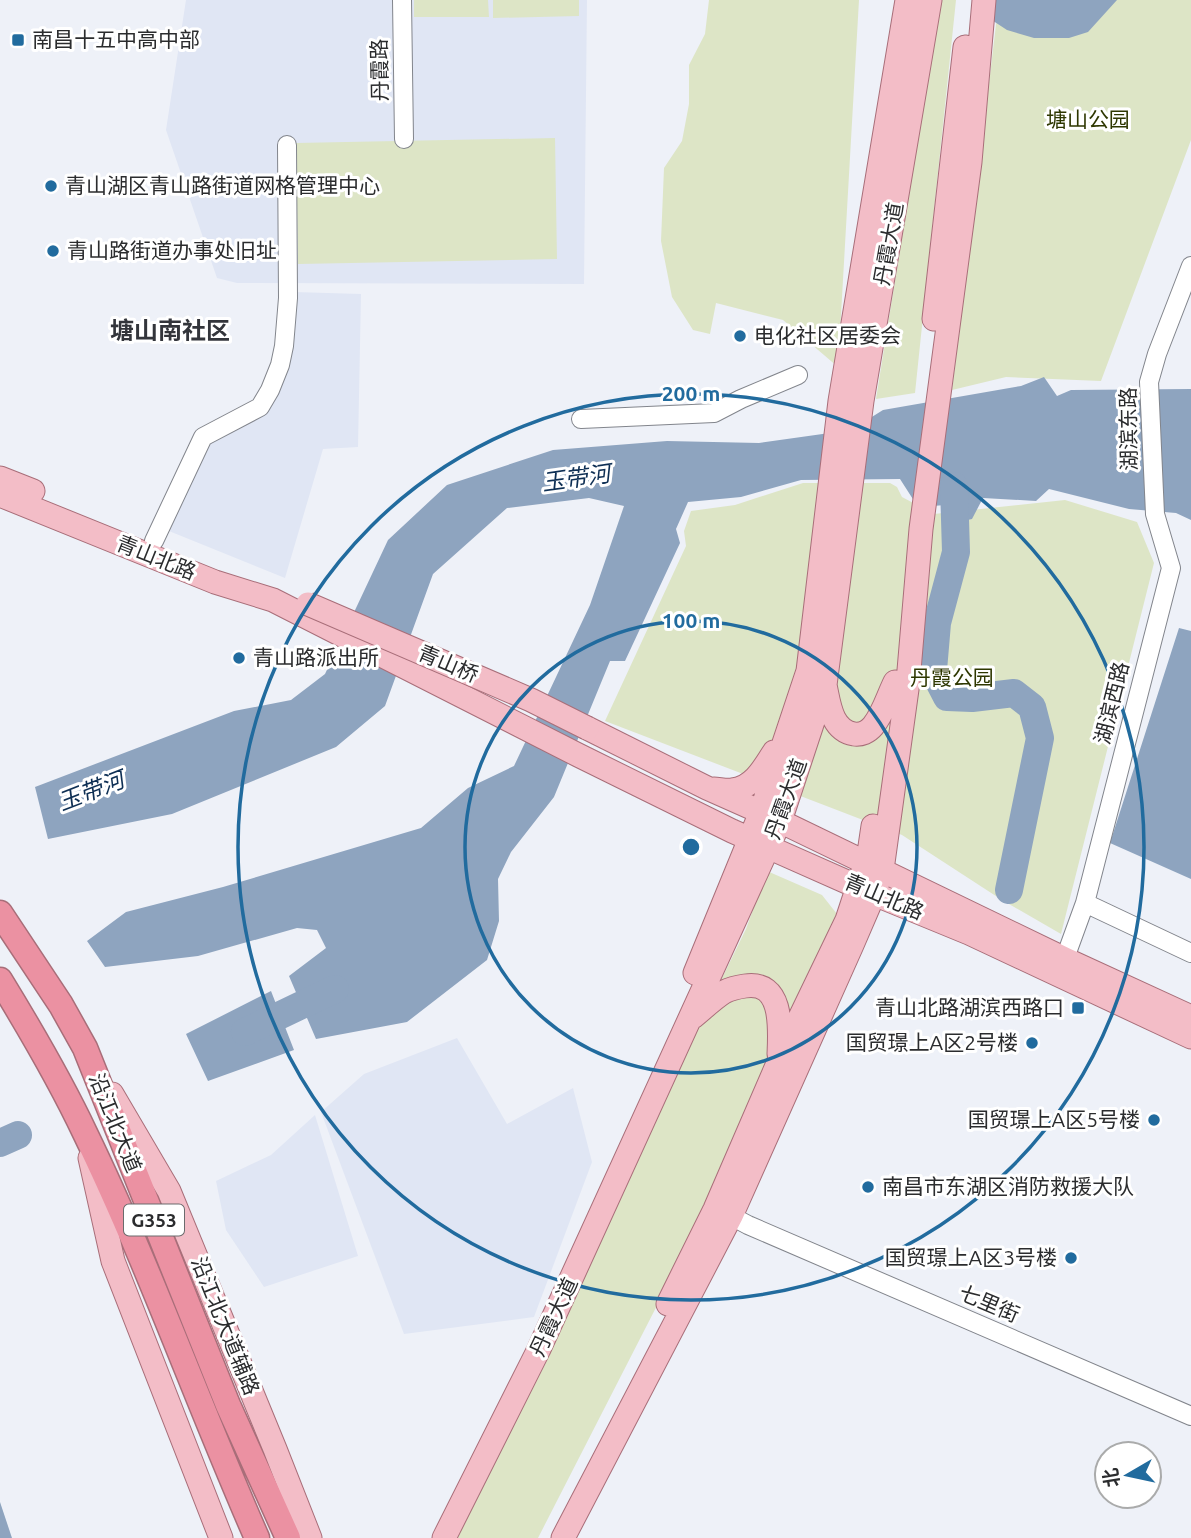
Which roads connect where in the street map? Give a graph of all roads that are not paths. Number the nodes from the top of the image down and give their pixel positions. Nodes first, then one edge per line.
1 (402, 0) edge
2 (906, 0) edge
3 (930, 0) edge
4 (968, 0) edge
5 (984, 0) edge
6 (404, 139) dead end
7 (287, 145) dead end
8 (1191, 266) edge
9 (799, 375) dead end
10 (932, 393) junction
11 (851, 401) junction
12 (581, 419) dead end
13 (0, 478) edge
14 (0, 495) edge
15 (918, 506) junction
16 (838, 513) junction
17 (1155, 514) joint
18 (154, 541) junction
19 (310, 612) junction
20 (895, 682) junction
21 (825, 685) junction
22 (791, 723) junction
23 (587, 728) joint
24 (578, 755) joint
25 (707, 788) junction
26 (697, 814) junction
27 (771, 816) junction
28 (888, 821) junction
29 (759, 843) junction
30 (874, 866) junction
31 (866, 890) junction
32 (1085, 903) junction
33 (933, 907) junction
34 (0, 913) edge
35 (713, 929) junction
36 (852, 945) junction
37 (1191, 953) edge
38 (1062, 967) junction
39 (0, 980) edge
40 (1191, 1017) edge
41 (690, 1020) junction
42 (1191, 1037) edge
43 (85, 1048) junction
44 (779, 1061) junction
45 (84, 1131) junction
46 (731, 1216) junction
47 (1191, 1416) edge
48 (221, 1538) edge
49 (257, 1538) edge
50 (288, 1538) edge
51 (310, 1538) edge
52 (438, 1538) edge
53 (444, 1538) edge
54 (549, 1538) edge
55 (563, 1538) edge

1 - 6 street, 丹霞路
2 - 11 main road, 丹霞大道
3 - 11 main road, 丹霞大道
4 - 10 main road
5 - 10 main road
7 - 18 street
8 - 17 street, 湖滨东路
9 - 12 street
10 - 15 main road
11 - 16 main road, 丹霞大道
13 - 18 main road, 青山北路
14 - 19 main road, 青山北路
15 - 20 main road
15 - 28 main road
16 - 21 main road, 丹霞大道
16 - 22 main road, 丹霞大道
17 - 32 street, 湖滨西路
18 - 19 main road, 青山北路
19 - 23 main road, 青山桥, bridge
19 - 24 main road, 青山桥
20 - 21 main road
20 - 30 main road
21 - 27 main road, 丹霞大道
22 - 25 main road
22 - 27 main road, 丹霞大道
23 - 25 main road, 青山北路
24 - 26 main road, 青山北路
25 - 27 main road, 青山北路
26 - 29 main road, 青山北路
26 - 35 main road
27 - 29 main road, 丹霞大道
27 - 30 main road, 青山北路
28 - 30 main road
28 - 33 main road
29 - 31 main road, 青山北路
29 - 35 main road, 丹霞大道
29 - 41 main road, 丹霞大道
30 - 31 main road
30 - 33 main road, 青山北路
31 - 33 main road, 青山北路
31 - 36 main road
31 - 44 main road
32 - 37 street
32 - 38 street, 湖滨西路
33 - 36 main road
33 - 38 main road, 青山北路
34 - 43 highway, 沿江北大道 / G353
35 - 52 main road, 丹霞大道
36 - 46 main road
38 - 40 main road, 青山北路
38 - 42 main road, 青山北路
39 - 45 highway, 沿江北大道 / G353
41 - 44 main road
41 - 53 main road, 丹霞大道
43 - 50 highway, 沿江北大道 / G353
43 - 51 main road, 沿江北大道辅路
44 - 54 main road
45 - 48 main road
45 - 49 highway, 沿江北大道 / G353
46 - 47 street, 七里街
46 - 55 main road

